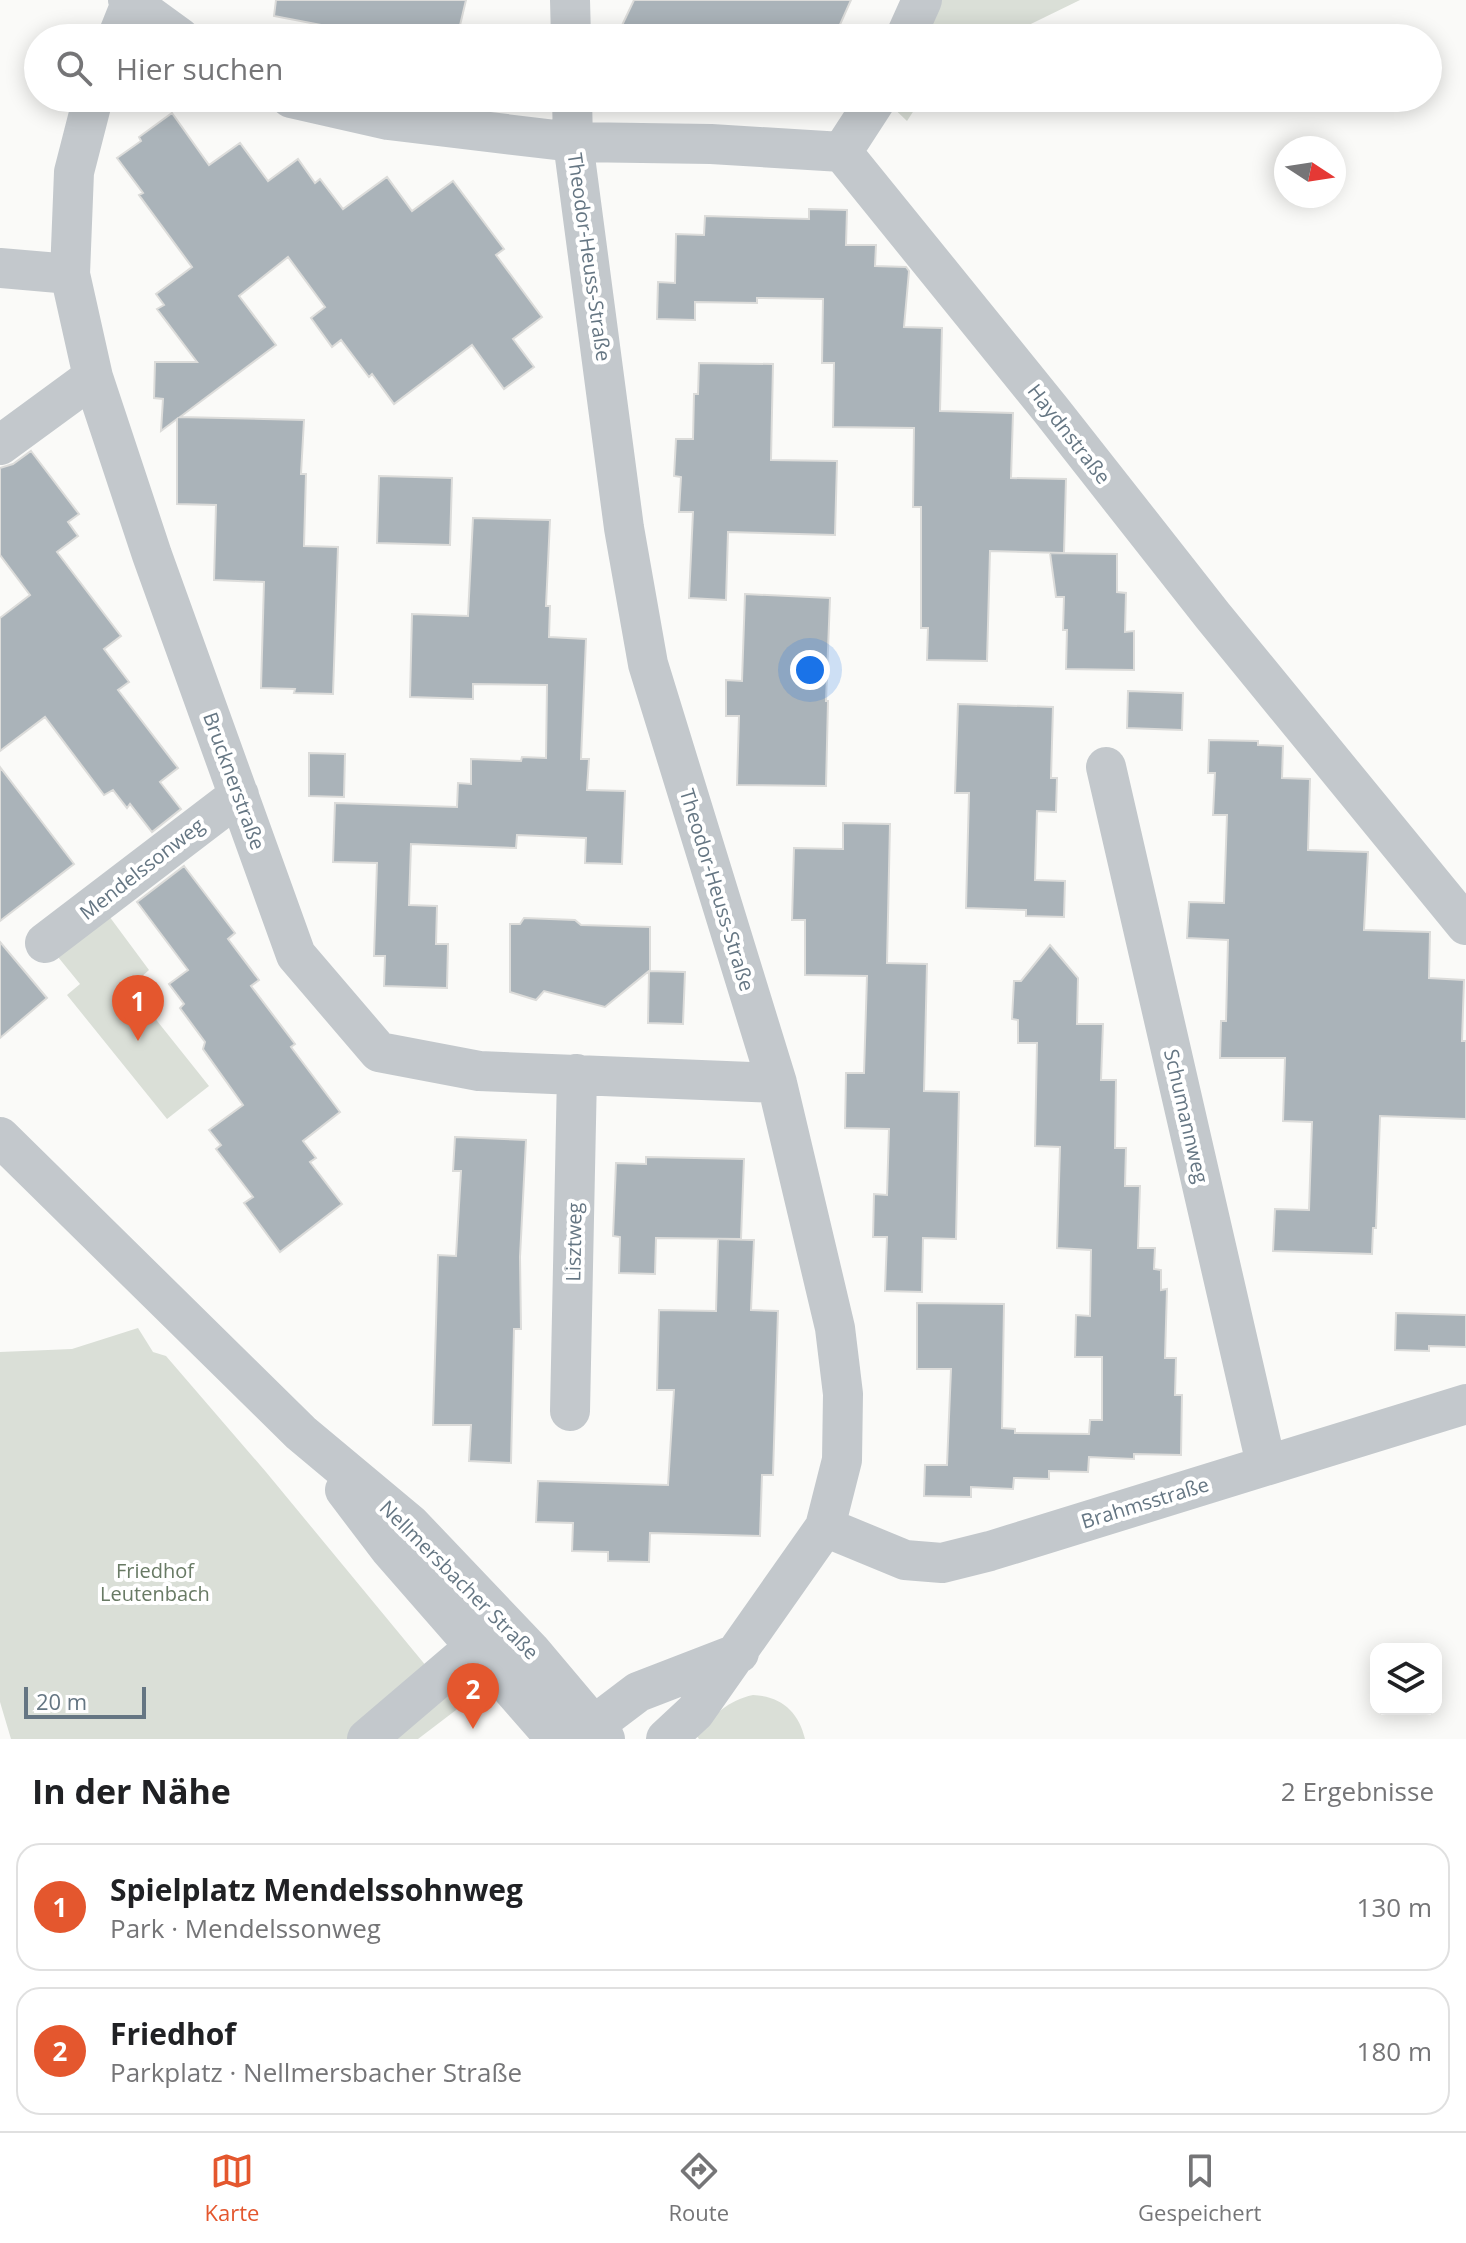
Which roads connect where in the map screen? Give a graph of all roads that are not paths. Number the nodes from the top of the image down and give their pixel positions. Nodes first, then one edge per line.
1 (570, 0) edge
2 (922, 0) edge
3 (125, 14) edge
4 (148, 24) edge
5 (571, 24) edge
6 (911, 24) edge
7 (89, 112) edge
8 (353, 112) edge
9 (572, 112) edge
10 (868, 112) edge
11 (573, 142) junction
12 (842, 152) junction
13 (0, 268) edge
14 (70, 274) junction
15 (93, 377) junction
16 (0, 445) edge
17 (1106, 767) dead end
18 (239, 795) junction
19 (1466, 925) edge
20 (45, 943) dead end
21 (577, 1074) junction
22 (777, 1083) junction
23 (0, 1137) edge
24 (1466, 1404) edge
25 (570, 1411) dead end
26 (301, 1433) junction
27 (1266, 1464) junction
28 (825, 1527) junction
29 (476, 1646) junction
30 (739, 1653) junction
31 (592, 1734) edge
32 (367, 1739) edge
33 (556, 1739) edge
34 (666, 1739) edge

1 - 5 street
2 - 6 street
3 - 4 street
7 - 14 street, Brucknerstraße
8 - 11 street
9 - 11 street, Theodor-Heuss-Straße
10 - 12 street
11 - 12 street
11 - 22 street, Theodor-Heuss-Straße
12 - 19 street, Haydnstraße
13 - 14 street
14 - 15 street, Brucknerstraße
15 - 16 street
15 - 18 street, Brucknerstraße
17 - 27 street, Schumannweg
18 - 20 street, Mendelssonweg
18 - 21 street, Brucknerstraße
21 - 22 street, Brucknerstraße
21 - 25 street, Lisztweg
22 - 28 street, Theodor-Heuss-Straße
23 - 26 street, Nellmersbacher Straße
24 - 27 street, Brahmsstraße
26 - 29 street, Nellmersbacher Straße
26 - 31 street, Nellmersbacher Straße
27 - 28 street, Brahmsstraße
28 - 30 street, Theodor-Heuss-Straße
29 - 32 street
29 - 33 street, Nellmersbacher Straße
30 - 31 street
30 - 34 street, Theodor-Heuss-Straße

